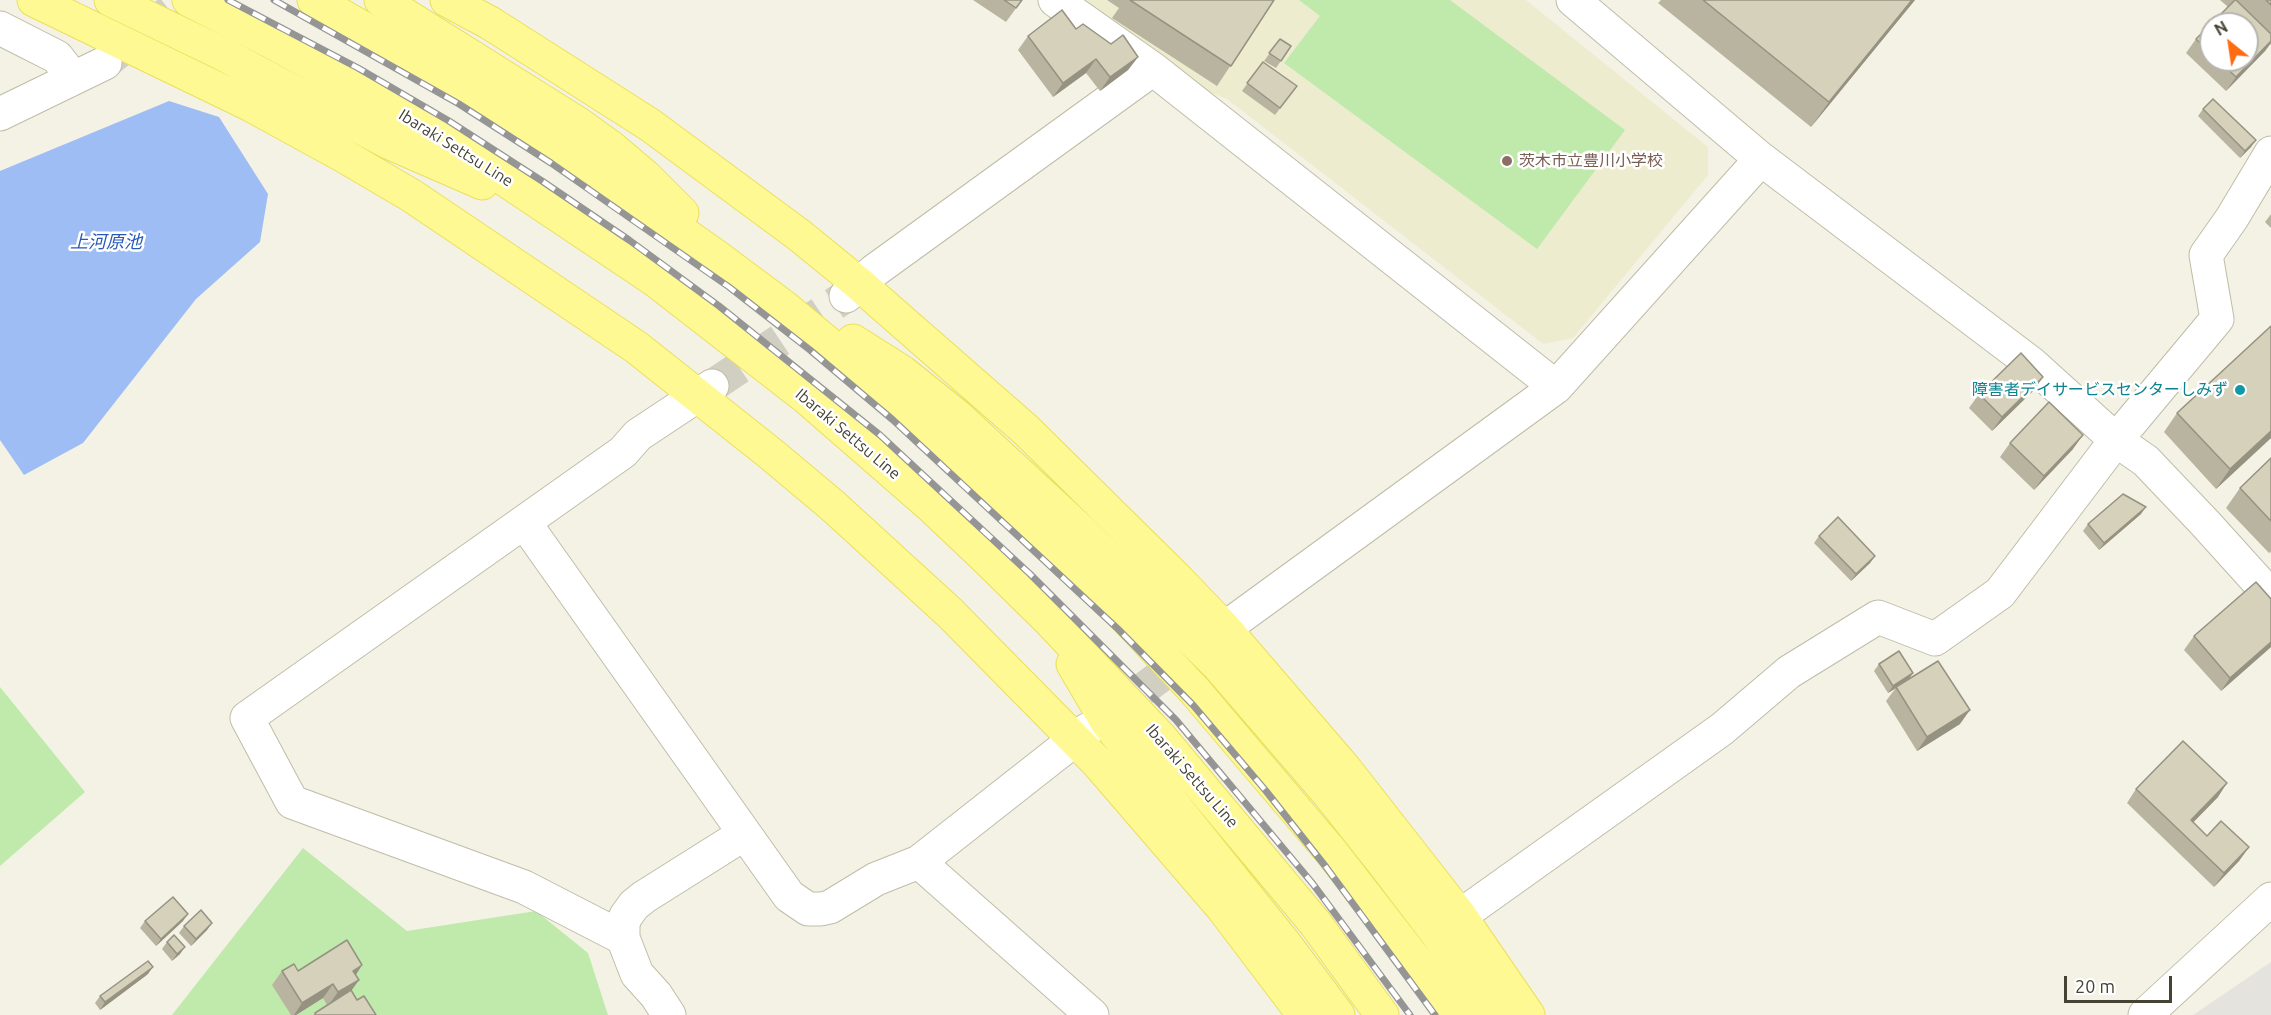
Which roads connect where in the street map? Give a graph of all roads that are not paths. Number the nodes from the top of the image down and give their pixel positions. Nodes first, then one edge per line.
1 (34, 0) edge
2 (111, 0) edge
3 (189, 0) edge
4 (314, 0) edge
5 (381, 0) edge
6 (447, 0) edge
7 (1055, 0) edge
8 (1574, 0) edge
9 (0, 28) edge
10 (105, 63) tunnel mouth
11 (1153, 69) junction
12 (73, 78) junction
13 (0, 114) edge
14 (2271, 153) edge
15 (1761, 159) junction
16 (546, 206) junction
17 (717, 256) junction
18 (852, 290) junction
19 (784, 307) junction
20 (1556, 387) junction
21 (705, 391) junction
22 (2116, 440) junction
23 (524, 522) junction
24 (2271, 596) edge
25 (1047, 618) junction
26 (1217, 634) junction
27 (1080, 735) junction
28 (744, 834) junction
29 (919, 862) junction
30 (2271, 899) edge
31 (1460, 916) junction
32 (623, 938) junction
33 (669, 1015) edge
34 (1092, 1015) edge
35 (1304, 1015) edge
36 (1338, 1015) edge
37 (1382, 1015) edge
38 (1458, 1015) edge
39 (1493, 1015) edge
40 (1528, 1015) edge
41 (2145, 1015) edge

1 - 21 main road
2 - 16 main road
3 - 16 main road, Ibaraki Settsu Line
4 - 17 main road
5 - 17 main road
6 - 18 main road
7 - 11 street
8 - 15 street
9 - 12 street
10 - 12 street
11 - 18 street
11 - 20 street
12 - 13 street
14 - 22 street
15 - 20 street
15 - 22 street
16 - 25 main road, Ibaraki Settsu Line
17 - 19 main road
18 - 26 main road
19 - 38 main road
19 - 39 main road
20 - 26 street
21 - 23 street
21 - 27 main road
22 - 24 street
22 - 31 street
23 - 28 street
23 - 32 street
25 - 36 main road
25 - 37 main road, Ibaraki Settsu Line
26 - 31 main road
27 - 29 street
27 - 35 main road
28 - 29 street
28 - 32 street
29 - 34 street
30 - 41 street
31 - 40 main road
32 - 33 street

